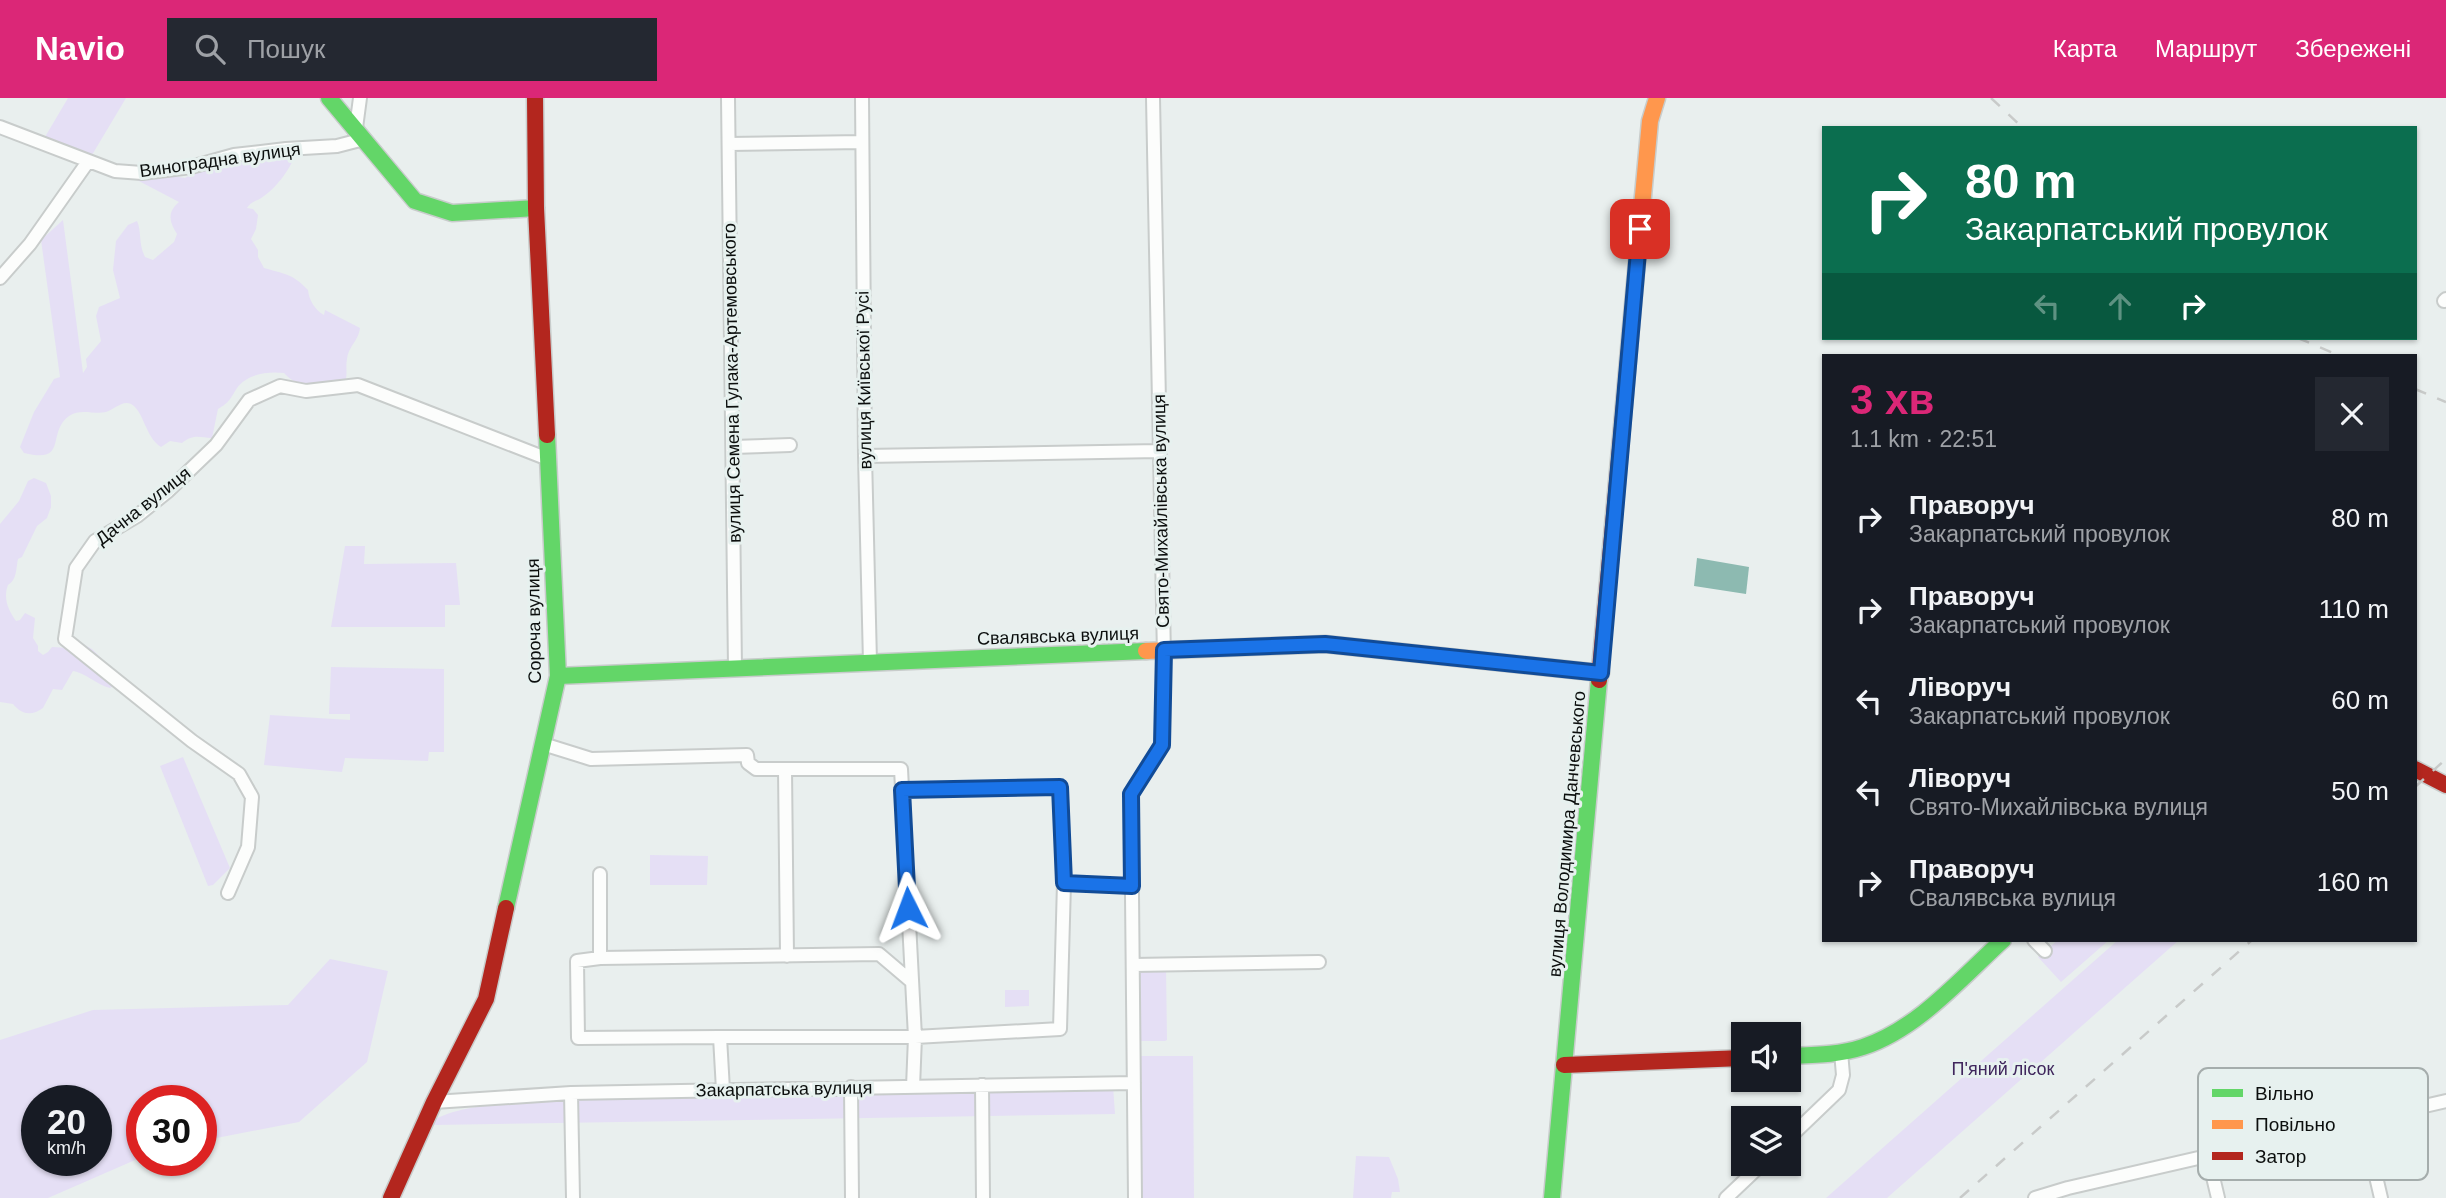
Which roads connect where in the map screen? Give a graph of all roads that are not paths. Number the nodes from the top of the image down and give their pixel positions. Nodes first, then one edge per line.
1 (329, 98) edge
2 (360, 98) edge
3 (535, 98) edge
4 (728, 98) edge
5 (862, 98) edge
6 (1153, 98) edge
7 (1657, 98) edge
8 (0, 127) edge
9 (360, 134) junction
10 (862, 142) junction
11 (729, 144) junction
12 (87, 163) junction
13 (536, 208) junction
14 (0, 278) edge
15 (790, 444) dead end
16 (733, 447) junction
17 (1159, 451) junction
18 (865, 456) junction
19 (548, 459) junction
20 (1164, 650) junction
21 (870, 662) junction
22 (735, 668) junction
23 (1601, 673) junction
24 (558, 677) junction
25 (543, 744) junction
26 (785, 769) junction
27 (2417, 769) edge
28 (2446, 785) edge
29 (902, 790) junction
30 (600, 874) dead end
31 (1064, 883) junction
32 (1132, 886) junction
33 (228, 893) dead end
34 (2001, 942) edge
35 (2036, 942) edge
36 (2045, 951) dead end
37 (787, 956) junction
38 (600, 958) junction
39 (1319, 962) dead end
40 (1133, 965) junction
41 (912, 982) junction
42 (720, 1037) junction
43 (915, 1037) junction
44 (1841, 1052) junction
45 (1801, 1055) edge
46 (1731, 1058) edge
47 (1564, 1065) junction
48 (1134, 1083) junction
49 (982, 1086) junction
50 (851, 1087) junction
51 (912, 1087) junction
52 (723, 1090) junction
53 (571, 1093) junction
54 (2446, 1101) edge
55 (434, 1102) junction
56 (2428, 1105) edge
57 (1801, 1127) edge
58 (2198, 1159) edge
59 (1749, 1176) edge
60 (2214, 1180) edge
61 (2377, 1180) edge
62 (2069, 1193) edge
63 (391, 1198) edge
64 (573, 1198) edge
65 (852, 1198) edge
66 (983, 1198) edge
67 (1135, 1198) edge
68 (1552, 1198) edge
69 (1726, 1198) edge
70 (2035, 1198) edge
71 (2218, 1198) edge
72 (2381, 1198) edge

1 - 9 street
2 - 9 street
3 - 13 street, Сороча вулиця
4 - 11 street, вулиця Семена Гулака-Артемовського
5 - 10 street, вулиця Київської Русі
6 - 17 street, Свято-Михайлівська вулиця
7 - 23 street, вулиця Володимира Данчевського
8 - 12 street, Виноградна вулиця
9 - 12 street, Виноградна вулиця
9 - 13 street
10 - 11 street
10 - 18 street, вулиця Київської Русі
11 - 16 street, вулиця Семена Гулака-Артемовського
12 - 14 street
13 - 19 street, Сороча вулиця
15 - 16 street
16 - 22 street, вулиця Семена Гулака-Артемовського
17 - 18 street
17 - 20 street, Свято-Михайлівська вулиця
18 - 21 street, вулиця Київської Русі
19 - 24 street, Сороча вулиця
19 - 33 street, Дачна вулиця
20 - 21 street, Свалявська вулиця
20 - 23 street, Свалявська вулиця
20 - 32 street, Свято-Михайлівська вулиця
21 - 22 street, Свалявська вулиця
22 - 24 street, Свалявська вулиця
23 - 47 street, вулиця Володимира Данчевського
24 - 25 street, Сороча вулиця
25 - 26 street
25 - 55 street, Сороча вулиця
26 - 29 street
26 - 37 street
27 - 28 street
29 - 31 street
29 - 41 street
30 - 38 street
31 - 32 street
31 - 43 street
32 - 40 street, Свято-Михайлівська вулиця
34 - 44 street
35 - 36 street
37 - 38 street
37 - 41 street
38 - 42 street
39 - 40 street
40 - 48 street, Свято-Михайлівська вулиця
41 - 43 street
42 - 43 street
42 - 52 street
43 - 51 street
44 - 45 street
44 - 57 street
46 - 47 street
47 - 68 street, вулиця Володимира Данчевського
48 - 49 street, Закарпатська вулиця
48 - 67 street, Свято-Михайлівська вулиця
49 - 51 street, Закарпатська вулиця
49 - 66 street
50 - 51 street, Закарпатська вулиця
50 - 52 street, Закарпатська вулиця
50 - 65 street
52 - 53 street, Закарпатська вулиця
53 - 55 street, Закарпатська вулиця
53 - 64 street
54 - 56 street
55 - 63 street, Сороча вулиця
58 - 62 street
59 - 69 street
60 - 71 street
61 - 72 street
62 - 70 street

